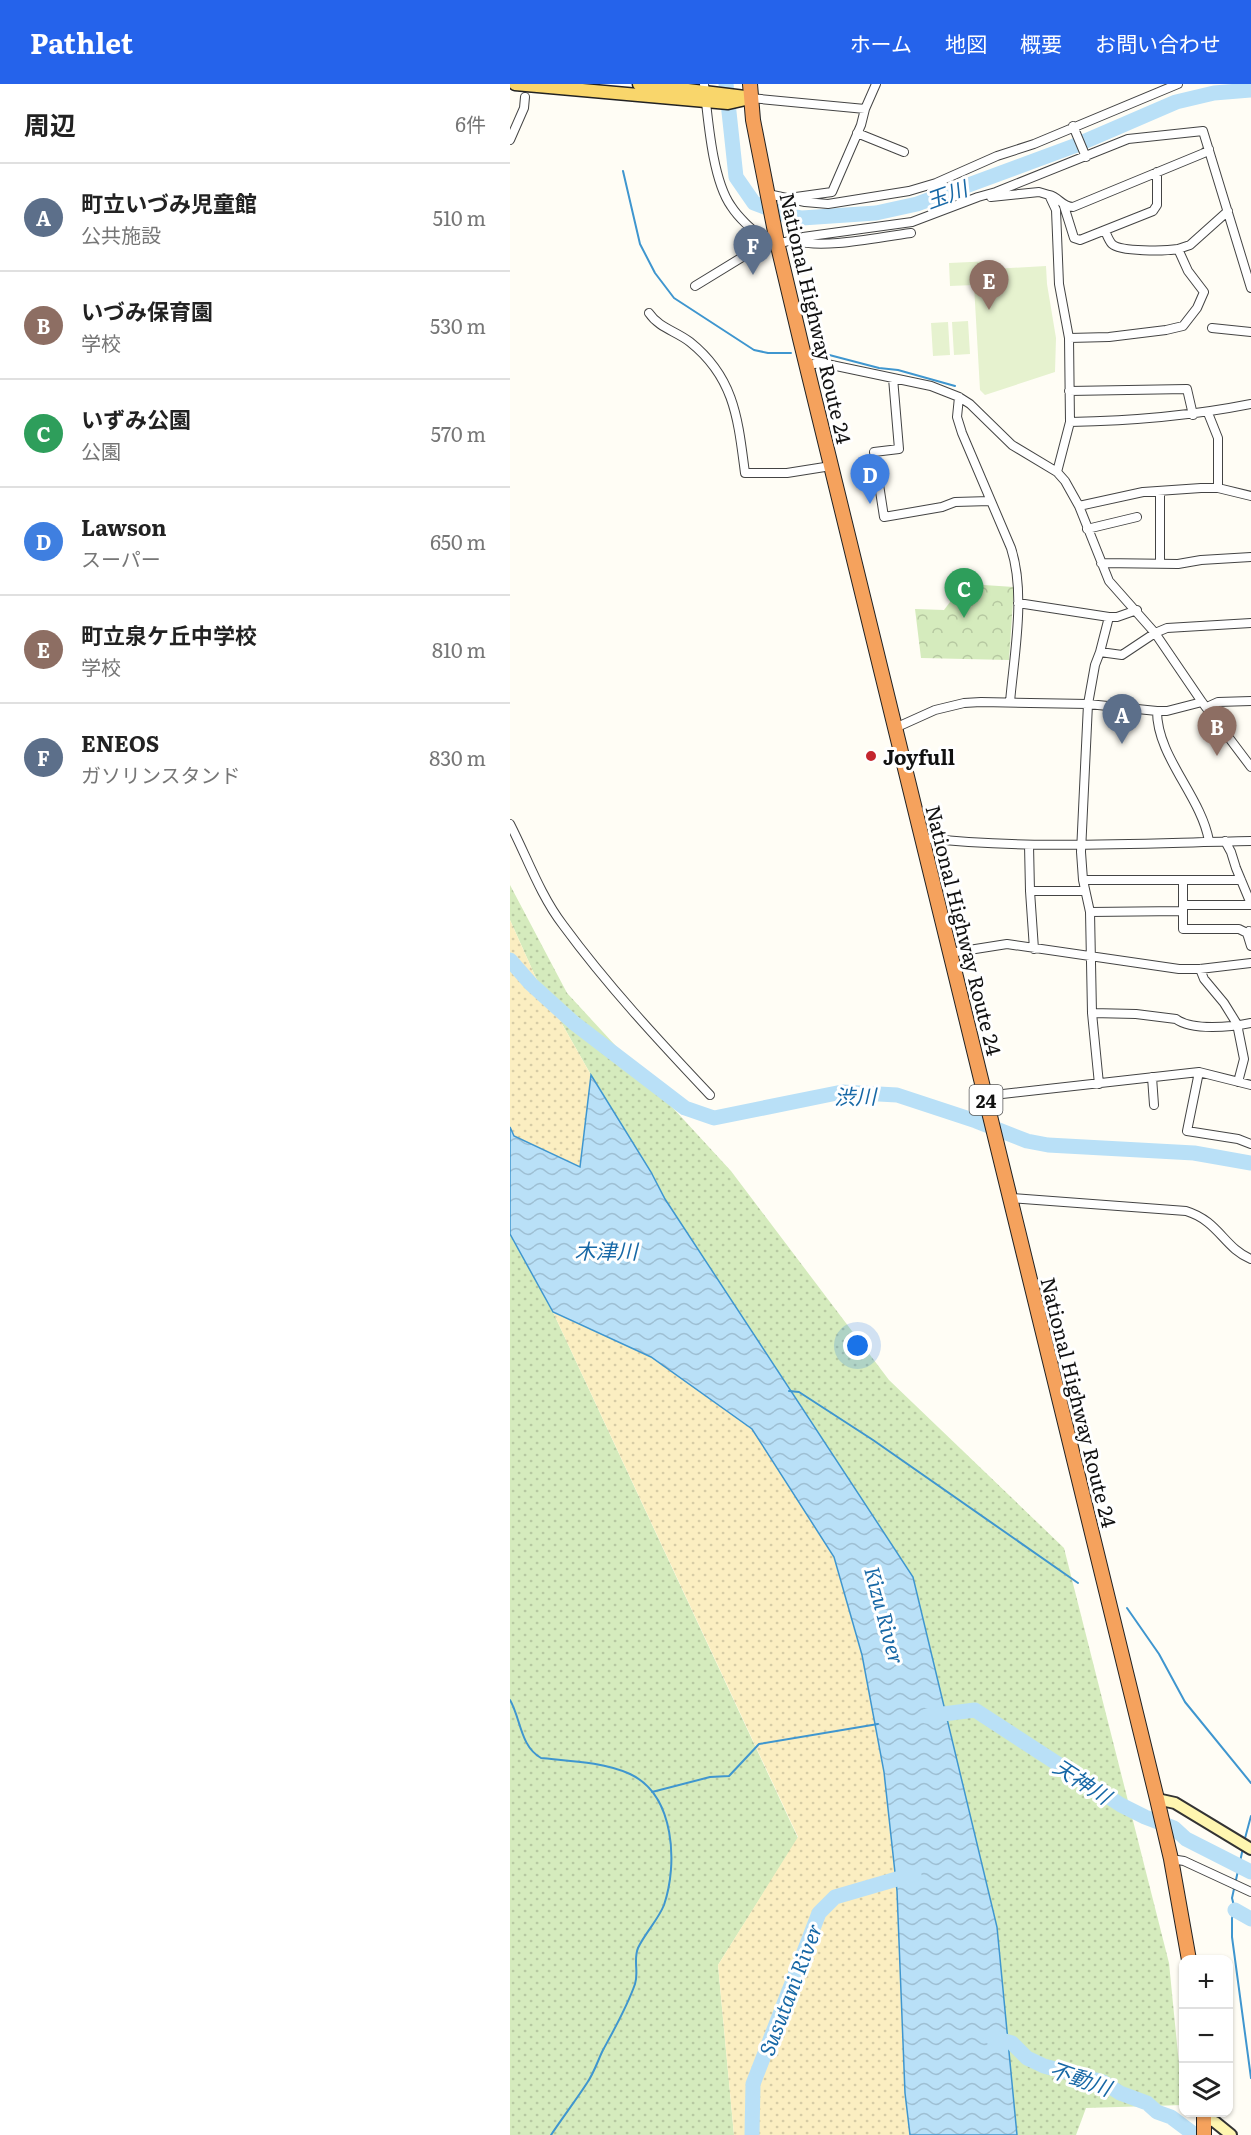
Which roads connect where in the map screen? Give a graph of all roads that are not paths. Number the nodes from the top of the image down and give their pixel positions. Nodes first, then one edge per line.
1 (515, 84) edge
2 (639, 84) edge
3 (876, 84) edge
4 (1178, 84) edge
5 (750, 91) edge
6 (708, 94) edge
7 (525, 97) dead end
8 (865, 109) junction
9 (1073, 126) junction
10 (857, 134) junction
11 (510, 140) edge
12 (1209, 149) junction
13 (904, 152) dead end
14 (1086, 157) junction
15 (1157, 172) junction
16 (986, 195) junction
17 (1049, 195) junction
18 (768, 196) junction
19 (791, 198) junction
20 (1064, 206) junction
21 (1228, 211) junction
22 (1105, 231) junction
23 (911, 233) dead end
24 (794, 240) junction
25 (772, 242) junction
26 (1178, 249) junction
27 (695, 286) dead end
28 (1251, 288) edge
29 (649, 313) dead end
30 (1212, 328) dead end
31 (1251, 332) edge
32 (1069, 338) junction
33 (806, 365) junction
34 (893, 378) junction
35 (1069, 391) junction
36 (959, 397) junction
37 (1251, 404) edge
38 (1208, 413) junction
39 (1192, 415) junction
40 (1070, 422) junction
41 (831, 466) junction
42 (1057, 472) junction
43 (1218, 488) junction
44 (1160, 492) junction
45 (1251, 496) edge
46 (990, 501) junction
47 (1079, 506) junction
48 (1137, 517) dead end
49 (1087, 529) junction
50 (1251, 557) edge
51 (1101, 563) junction
52 (1160, 563) junction
53 (1018, 603) junction
54 (1137, 610) junction
55 (1109, 617) junction
56 (1251, 623) edge
57 (1155, 633) junction
58 (1100, 652) junction
59 (1251, 701) edge
60 (1010, 702) junction
61 (1088, 704) junction
62 (1205, 704) junction
63 (1157, 711) junction
64 (895, 728) junction
65 (1251, 767) edge
66 (510, 824) edge
67 (923, 838) junction
68 (1209, 841) junction
69 (1225, 841) junction
70 (1251, 841) edge
71 (1029, 845) junction
72 (1082, 846) junction
73 (1083, 880) junction
74 (1183, 880) junction
75 (1241, 880) junction
76 (1030, 891) junction
77 (1085, 891) junction
78 (1251, 904) edge
79 (1183, 908) junction
80 (1090, 912) junction
81 (1249, 931) edge
82 (1251, 946) edge
83 (1034, 949) junction
84 (950, 953) junction
85 (1091, 957) junction
86 (1251, 963) edge
87 (1200, 969) junction
88 (1092, 1013) junction
89 (1251, 1023) edge
90 (1237, 1024) junction
91 (1199, 1072) junction
92 (1152, 1077) junction
93 (1238, 1082) junction
94 (1099, 1084) junction
95 (1251, 1085) edge
96 (710, 1095) dead end
97 (985, 1096) junction
98 (1154, 1105) dead end
99 (1251, 1144) edge
100 (1011, 1198) junction
101 (1251, 1259) edge
102 (1157, 1799) junction
103 (1251, 1849) edge
104 (1171, 1859) junction
105 (1251, 1892) edge
106 (1188, 1955) edge
107 (1204, 2122) edge
108 (1231, 2135) edge

1 - 6 main road
2 - 6 main road
3 - 8 street
4 - 9 street
5 - 6 main road
5 - 8 street
5 - 18 highway, National Highway Route 24 / 24
6 - 25 street
7 - 11 street
8 - 10 street
9 - 14 street
9 - 19 street
10 - 13 street
10 - 19 street
12 - 14 street
12 - 15 street
12 - 21 street
14 - 16 street
15 - 20 street
15 - 22 street
16 - 17 street
16 - 24 street
17 - 20 street
17 - 32 street
18 - 19 street
18 - 25 highway, National Highway Route 24 / 24
20 - 22 street
21 - 26 street
21 - 28 street
22 - 26 street
23 - 24 street
24 - 25 street
25 - 27 street
25 - 33 highway, National Highway Route 24 / 24
26 - 32 street
29 - 41 street
30 - 31 street
32 - 35 street
33 - 34 street
33 - 41 highway, National Highway Route 24 / 24
34 - 36 street
34 - 46 street
35 - 39 street
35 - 40 street
36 - 42 street
36 - 46 street
37 - 38 street
38 - 39 street
38 - 43 street
39 - 40 street
40 - 42 street
41 - 64 highway, National Highway Route 24 / 24
42 - 47 street
43 - 44 street
43 - 45 street
44 - 47 street
44 - 52 street
46 - 53 street
47 - 49 street
48 - 49 street
49 - 51 street
50 - 52 street
51 - 52 street
51 - 54 street
53 - 55 street
53 - 60 street
54 - 55 street
54 - 57 street
55 - 58 street
56 - 57 street
57 - 58 street
57 - 62 street
58 - 61 street
59 - 62 street
60 - 61 street
60 - 64 street
61 - 63 street
61 - 72 street
62 - 63 street
62 - 65 street
63 - 68 street
64 - 67 highway, National Highway Route 24 / 24
66 - 96 street
67 - 71 street
67 - 84 highway, National Highway Route 24 / 24
68 - 69 street
68 - 72 street
69 - 70 street
69 - 75 street
71 - 72 street
71 - 76 street
72 - 73 street
73 - 74 street
73 - 77 street
74 - 75 street
74 - 79 street
75 - 78 street
76 - 77 street
76 - 83 street
77 - 80 street
78 - 79 street
79 - 80 street
79 - 81 street
80 - 85 street
81 - 82 street
83 - 84 street
83 - 85 street
84 - 97 highway, National Highway Route 24 / 24
85 - 87 street
85 - 88 street
86 - 87 street
87 - 90 street
88 - 90 street
88 - 94 street
89 - 90 street
90 - 93 street
91 - 92 street
91 - 93 street
91 - 99 street
92 - 94 street
92 - 98 street
93 - 95 street
94 - 97 street
97 - 100 highway, National Highway Route 24 / 24
100 - 101 street
100 - 102 highway, National Highway Route 24 / 24
102 - 103 street
102 - 104 highway, National Highway Route 24 / 24
104 - 105 street
104 - 106 highway, National Highway Route 24 / 24
107 - 108 street

